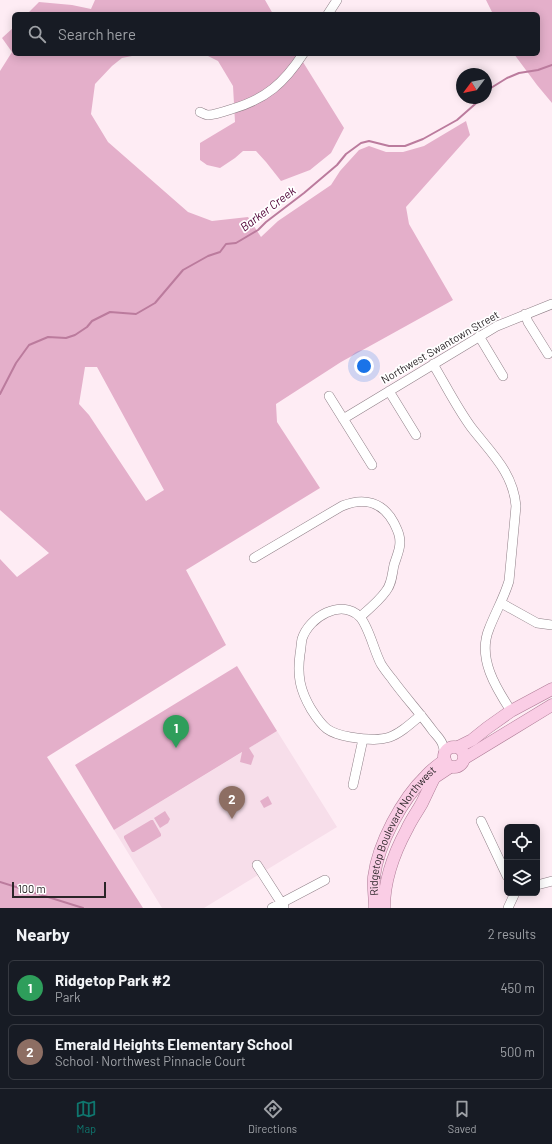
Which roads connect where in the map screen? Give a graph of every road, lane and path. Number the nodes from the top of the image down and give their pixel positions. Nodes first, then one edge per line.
1 (337, 0) edge
2 (329, 12) edge
3 (302, 56) edge
4 (200, 112) dead end
5 (552, 304) edge
6 (525, 314) junction
7 (479, 336) junction
8 (548, 354) dead end
9 (433, 364) junction
10 (503, 376) dead end
11 (389, 391) junction
12 (329, 396) dead end
13 (343, 419) junction
14 (416, 435) dead end
15 (372, 465) dead end
16 (254, 558) dead end
17 (501, 603) junction
18 (360, 617) junction
19 (552, 625) edge
20 (552, 688) edge
21 (552, 705) edge
22 (512, 711) junction
23 (421, 715) junction
24 (363, 739) junction
25 (448, 753) junction
26 (465, 758) junction
27 (353, 785) dead end
28 (481, 822) dead end
29 (257, 865) dead end
30 (504, 870) edge
31 (325, 880) dead end
32 (552, 880) edge
33 (540, 884) edge
34 (514, 896) edge
35 (283, 906) edge
36 (272, 908) edge
37 (375, 908) edge
38 (384, 908) edge
39 (508, 908) edge

1 - 2 street
3 - 4 street
5 - 6 street, Northwest Swantown Street
6 - 7 street, Northwest Swantown Street
6 - 8 street
7 - 9 street, Northwest Swantown Street
7 - 10 street
9 - 11 street, Northwest Swantown Street
9 - 17 street
11 - 13 street, Northwest Swantown Street
11 - 14 street
12 - 13 street
13 - 15 street
16 - 18 street
17 - 19 street
17 - 22 street
18 - 23 street
18 - 24 street
20 - 22 main road, Ridgetop Boulevard Northwest
21 - 26 main road
22 - 25 main road, Ridgetop Boulevard Northwest
23 - 24 street
23 - 25 street
24 - 27 street
25 - 26 main road
25 - 26 main road
25 - 37 main road, Ridgetop Boulevard Northwest
25 - 38 main road, Ridgetop Boulevard Northwest
28 - 30 street
29 - 35 street
31 - 35 street
32 - 33 street
34 - 39 street
35 - 36 street

